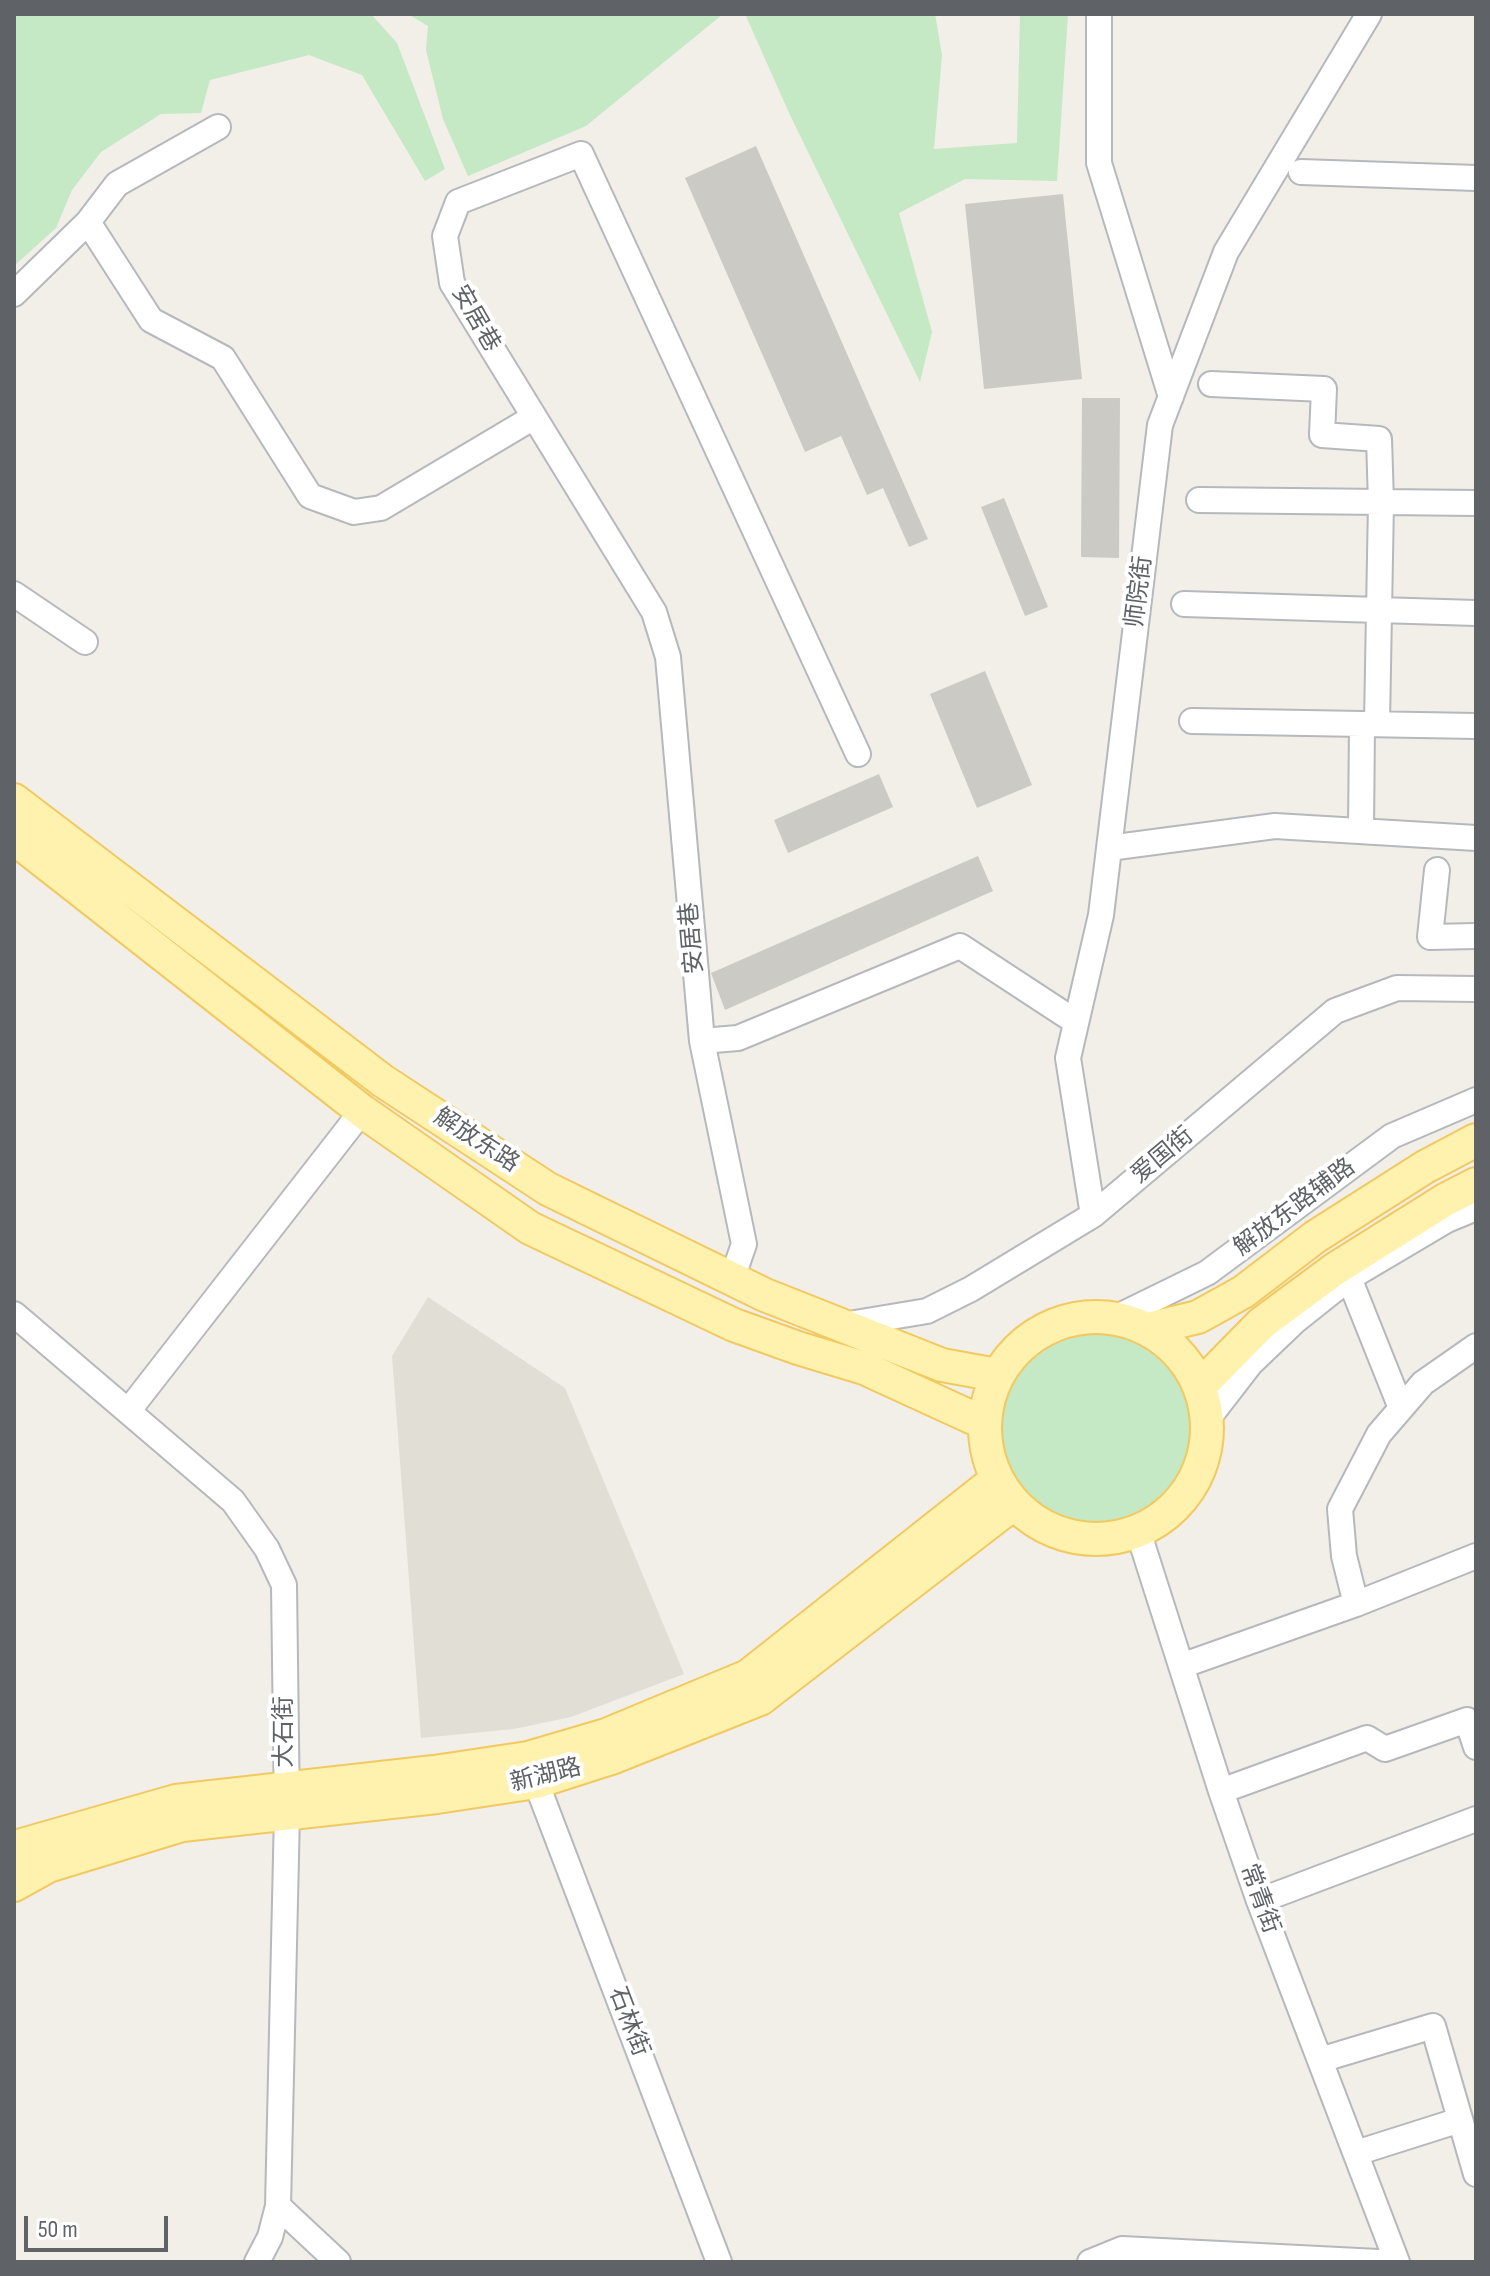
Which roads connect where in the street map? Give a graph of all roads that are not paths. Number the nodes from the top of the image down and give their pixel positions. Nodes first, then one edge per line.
1 (1099, 14) edge
2 (1369, 14) edge
3 (218, 127) dead end
4 (1301, 172) dead end
5 (1476, 178) edge
6 (88, 222) junction
7 (14, 294) edge
8 (1211, 384) dead end
9 (1171, 397) junction
10 (534, 417) junction
11 (1199, 500) dead end
12 (1381, 502) junction
13 (1476, 503) edge
14 (14, 594) edge
15 (1184, 604) dead end
16 (1380, 611) junction
17 (1476, 613) edge
18 (85, 642) dead end
19 (1192, 721) dead end
20 (1369, 724) junction
21 (1476, 726) edge
22 (858, 754) dead end
23 (14, 800) edge
24 (1361, 831) junction
25 (14, 838) edge
26 (1476, 838) edge
27 (1109, 848) junction
28 (1437, 870) dead end
29 (1476, 936) edge
30 (1476, 989) edge
31 (1076, 1022) junction
32 (702, 1041) junction
33 (1476, 1100) edge
34 (362, 1111) junction
35 (1476, 1140) edge
36 (1476, 1184) edge
37 (1476, 1208) edge
38 (1093, 1215) junction
39 (1349, 1278) junction
40 (732, 1279) junction
41 (14, 1314) edge
42 (1115, 1318) junction
43 (843, 1325) junction
44 (1148, 1329) junction
45 (1476, 1346) edge
46 (997, 1375) junction
47 (1200, 1386) junction
48 (1401, 1408) junction
49 (129, 1410) junction
50 (1207, 1420) junction
51 (984, 1423) junction
52 (1005, 1492) junction
53 (1138, 1531) junction
54 (1476, 1556) edge
55 (1356, 1604) junction
56 (1181, 1666) junction
57 (1476, 1747) edge
58 (532, 1770) junction
59 (1221, 1791) junction
60 (286, 1801) junction
61 (1476, 1819) edge
62 (17, 1842) edge
63 (14, 1885) edge
64 (1259, 1901) junction
65 (1320, 2060) junction
66 (1460, 2120) junction
67 (1356, 2153) junction
68 (1476, 2174) edge
69 (278, 2206) junction
70 (257, 2262) edge
71 (338, 2262) edge
72 (719, 2262) edge
73 (1090, 2262) edge
74 (1378, 2262) edge
75 (1397, 2262) edge

1 - 9 street
2 - 9 street, 师院街
3 - 6 street
4 - 5 street
6 - 7 street
6 - 10 street
8 - 12 street
9 - 27 street, 师院街
10 - 22 street, 安居巷
10 - 32 street, 安居巷
11 - 12 street
12 - 13 street
12 - 16 street
14 - 18 street
15 - 16 street
16 - 17 street
16 - 20 street
19 - 20 street
20 - 21 street
20 - 24 street
23 - 40 main road, 解放东路
24 - 26 street
24 - 27 street
25 - 34 main road, 解放东路
27 - 31 street, 师院街
28 - 29 street
30 - 38 street, 爱国街
31 - 32 street
31 - 38 street, 师院街
32 - 40 street, 安居巷
33 - 42 street, 解放东路辅路
34 - 49 street
34 - 51 main road, 解放东路
35 - 44 main road
36 - 47 main road
37 - 39 street
38 - 43 street, 爱国街
39 - 48 street
39 - 50 street
40 - 43 main road, 解放东路
41 - 49 street, 大石街
42 - 44 main road
42 - 46 main road
43 - 46 main road, 解放东路
44 - 47 main road
45 - 48 street
46 - 51 main road
47 - 50 main road
48 - 55 street
49 - 60 street, 大石街
50 - 53 main road
51 - 52 main road
52 - 53 main road
52 - 58 main road, 新湖路
53 - 56 street, 常青街
54 - 55 street
55 - 56 street
56 - 59 street, 常青街
57 - 59 street
58 - 60 main road, 新湖路
58 - 72 street, 石林街
59 - 64 street, 常青街
60 - 62 main road, 新湖路
60 - 63 main road, 新湖路
60 - 69 street, 大石街
61 - 64 street
64 - 65 street, 常青街
65 - 66 street
65 - 67 street, 常青街
66 - 67 street
66 - 68 street
67 - 75 street, 常青街
69 - 70 street, 大石街
69 - 71 street
73 - 74 street

